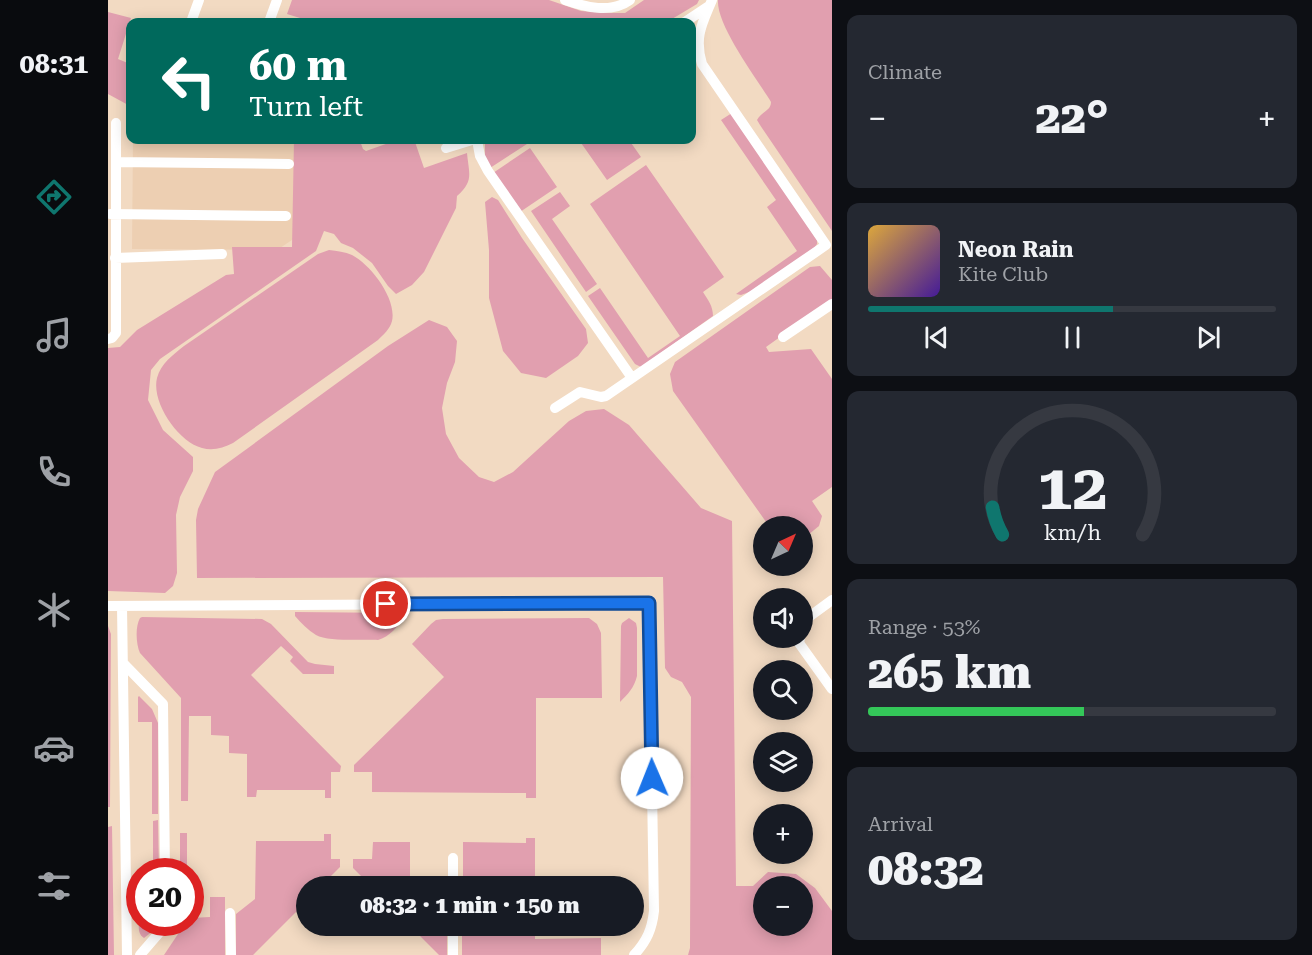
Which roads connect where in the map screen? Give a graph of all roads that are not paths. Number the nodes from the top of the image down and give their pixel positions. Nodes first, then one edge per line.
1 (199, 0) edge
2 (277, 0) edge
3 (565, 0) edge
4 (630, 0) edge
5 (711, 3) edge
6 (192, 18) edge
7 (270, 18) edge
8 (690, 18) edge
9 (116, 123) dead end
10 (459, 144) edge
11 (478, 144) edge
12 (446, 148) dead end
13 (116, 162) junction
14 (289, 164) dead end
15 (112, 214) edge
16 (286, 216) dead end
17 (222, 254) dead end
18 (116, 258) junction
19 (832, 304) edge
20 (783, 337) dead end
21 (108, 339) edge
22 (633, 378) junction
23 (555, 408) dead end
24 (832, 600) edge
25 (108, 606) edge
26 (122, 606) junction
27 (813, 614) edge
28 (803, 648) edge
29 (123, 663) junction
30 (832, 689) edge
31 (165, 858) edge
32 (453, 858) dead end
33 (453, 876) edge
34 (230, 913) dead end
35 (156, 936) edge
36 (453, 936) edge
37 (127, 955) edge
38 (140, 955) edge
39 (231, 955) edge
40 (453, 955) edge
41 (634, 955) edge

1 - 6 lane
2 - 7 lane
3 - 4 lane
5 - 8 lane
5 - 22 lane
9 - 13 lane
10 - 12 lane
11 - 22 lane
13 - 14 lane
13 - 15 lane
15 - 16 lane
15 - 18 lane
17 - 18 lane
18 - 21 lane
19 - 20 lane
22 - 23 lane
24 - 27 lane
25 - 26 lane
26 - 29 lane
26 - 41 lane
28 - 30 lane
29 - 31 lane
29 - 37 lane
32 - 33 lane
34 - 39 lane
35 - 38 lane
36 - 40 lane

